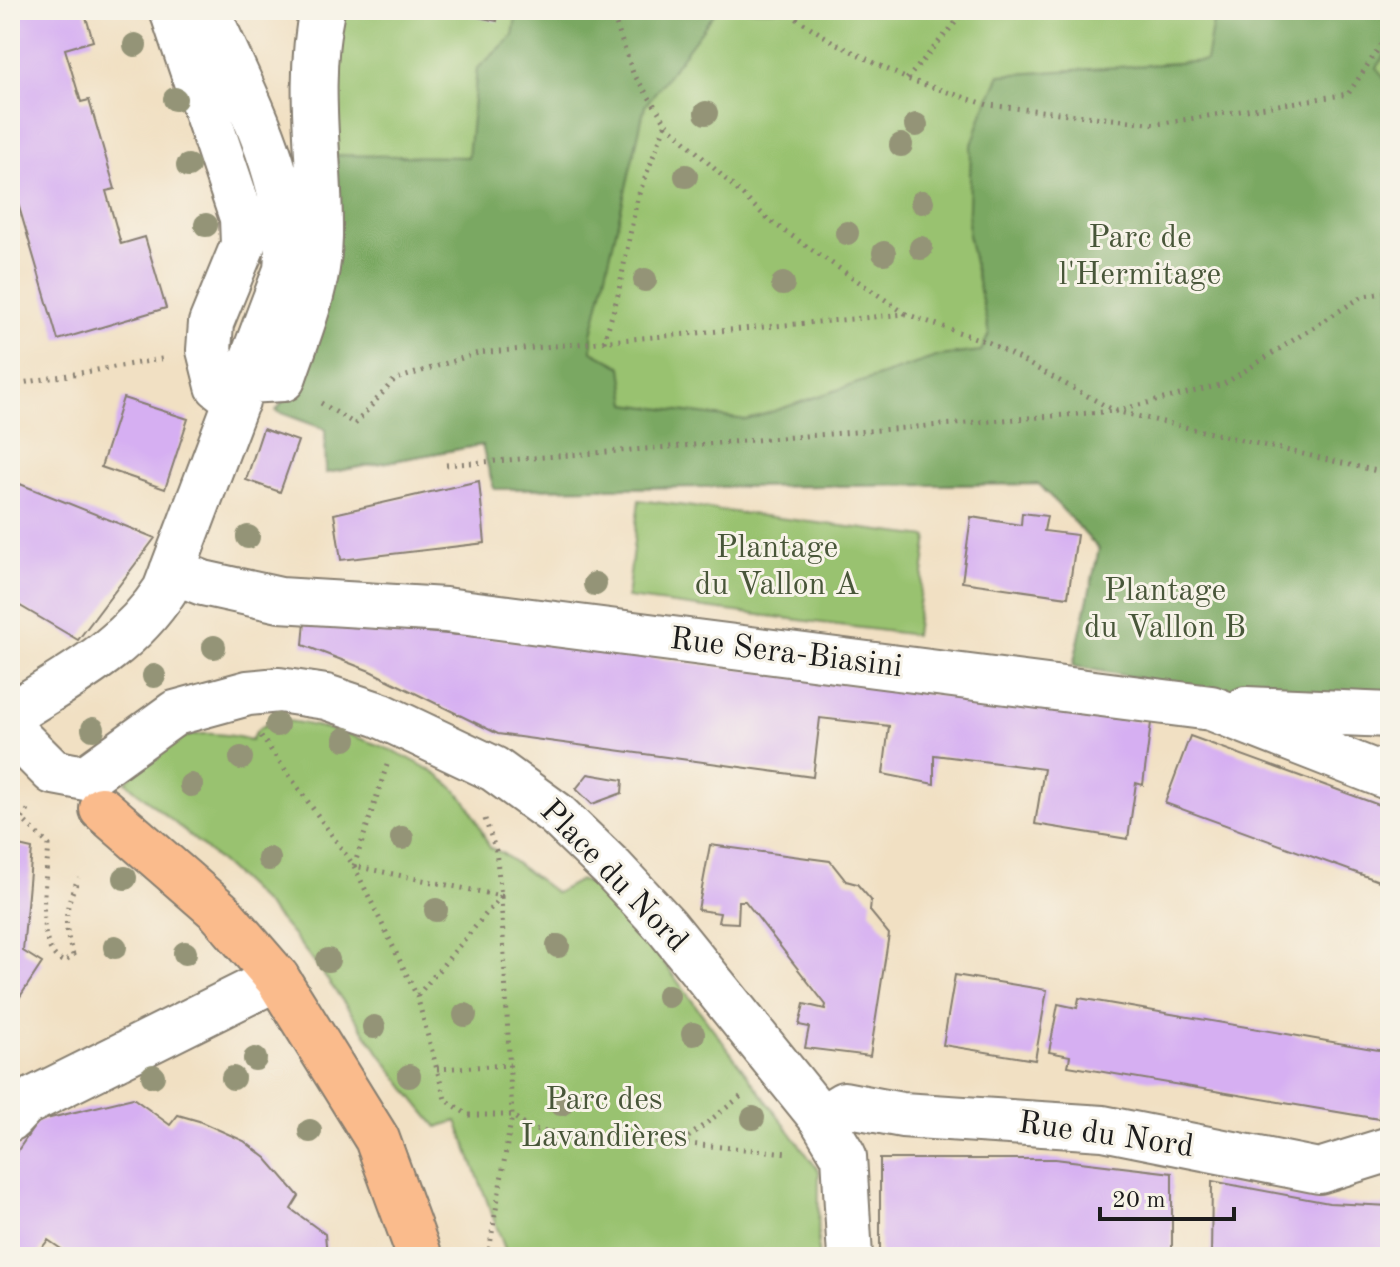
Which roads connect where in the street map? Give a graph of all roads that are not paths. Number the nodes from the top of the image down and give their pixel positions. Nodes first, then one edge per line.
1 (172, 10) edge
2 (207, 10) edge
3 (322, 10) edge
4 (271, 390) junction
5 (172, 571) junction
6 (1211, 708) junction
7 (10, 715) edge
8 (1390, 715) edge
9 (10, 729) edge
10 (1390, 778) edge
11 (102, 809) dead end
12 (277, 978) junction
13 (821, 1118) junction
14 (10, 1119) edge
15 (1390, 1149) edge
16 (420, 1257) edge
17 (850, 1257) edge

1 - 4 street
2 - 4 street
3 - 4 street
4 - 5 street
5 - 6 street, Rue Sera-Biasini
5 - 7 street
6 - 8 street
6 - 10 street, Rue Sera-Biasini
9 - 13 street, Place du Nord
11 - 12 main road
12 - 14 street
12 - 16 main road
13 - 15 street, Rue du Nord
13 - 17 street, Place du Nord

